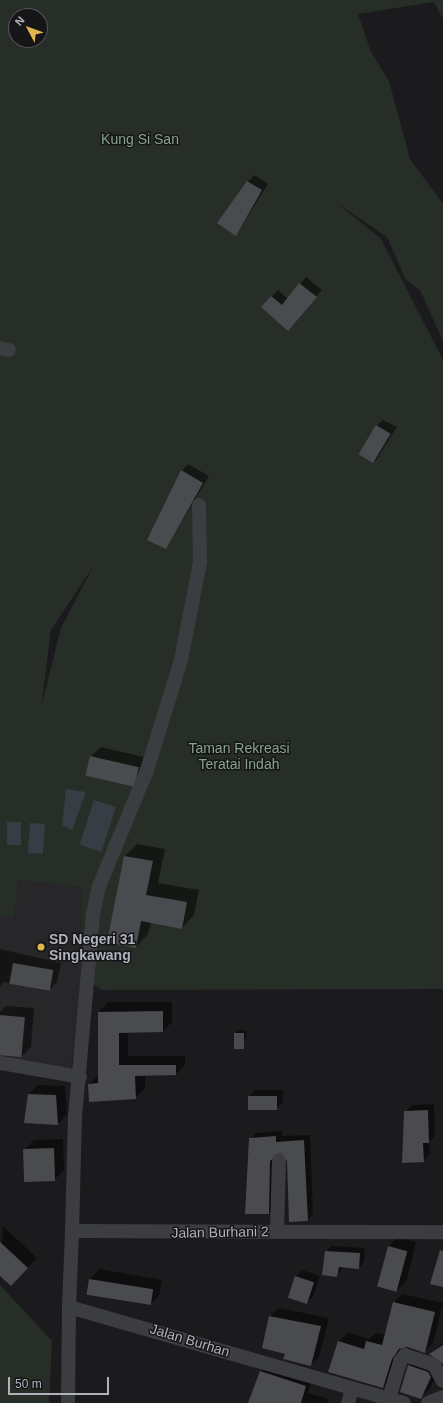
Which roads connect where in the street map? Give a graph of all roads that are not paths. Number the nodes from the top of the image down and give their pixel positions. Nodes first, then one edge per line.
1 (199, 505) dead end
2 (0, 1063) edge
3 (80, 1077) junction
4 (279, 1161) dead end
5 (72, 1231) junction
6 (277, 1231) junction
7 (443, 1232) edge
8 (69, 1307) junction
9 (443, 1381) edge
10 (352, 1389) junction
11 (389, 1398) junction
12 (443, 1398) edge
13 (68, 1403) edge
14 (348, 1403) edge
15 (404, 1403) edge
16 (428, 1403) edge

1 - 3 street
2 - 3 street
3 - 5 street
4 - 6 street
5 - 6 street, Jalan Burhani 2
5 - 8 street
6 - 7 street, Jalan Burhani 2
8 - 10 street, Jalan Burhan
8 - 13 street
9 - 11 street
10 - 11 street, Jalan Burhan
10 - 14 street
11 - 15 street, Jalan Burhan
12 - 16 street

